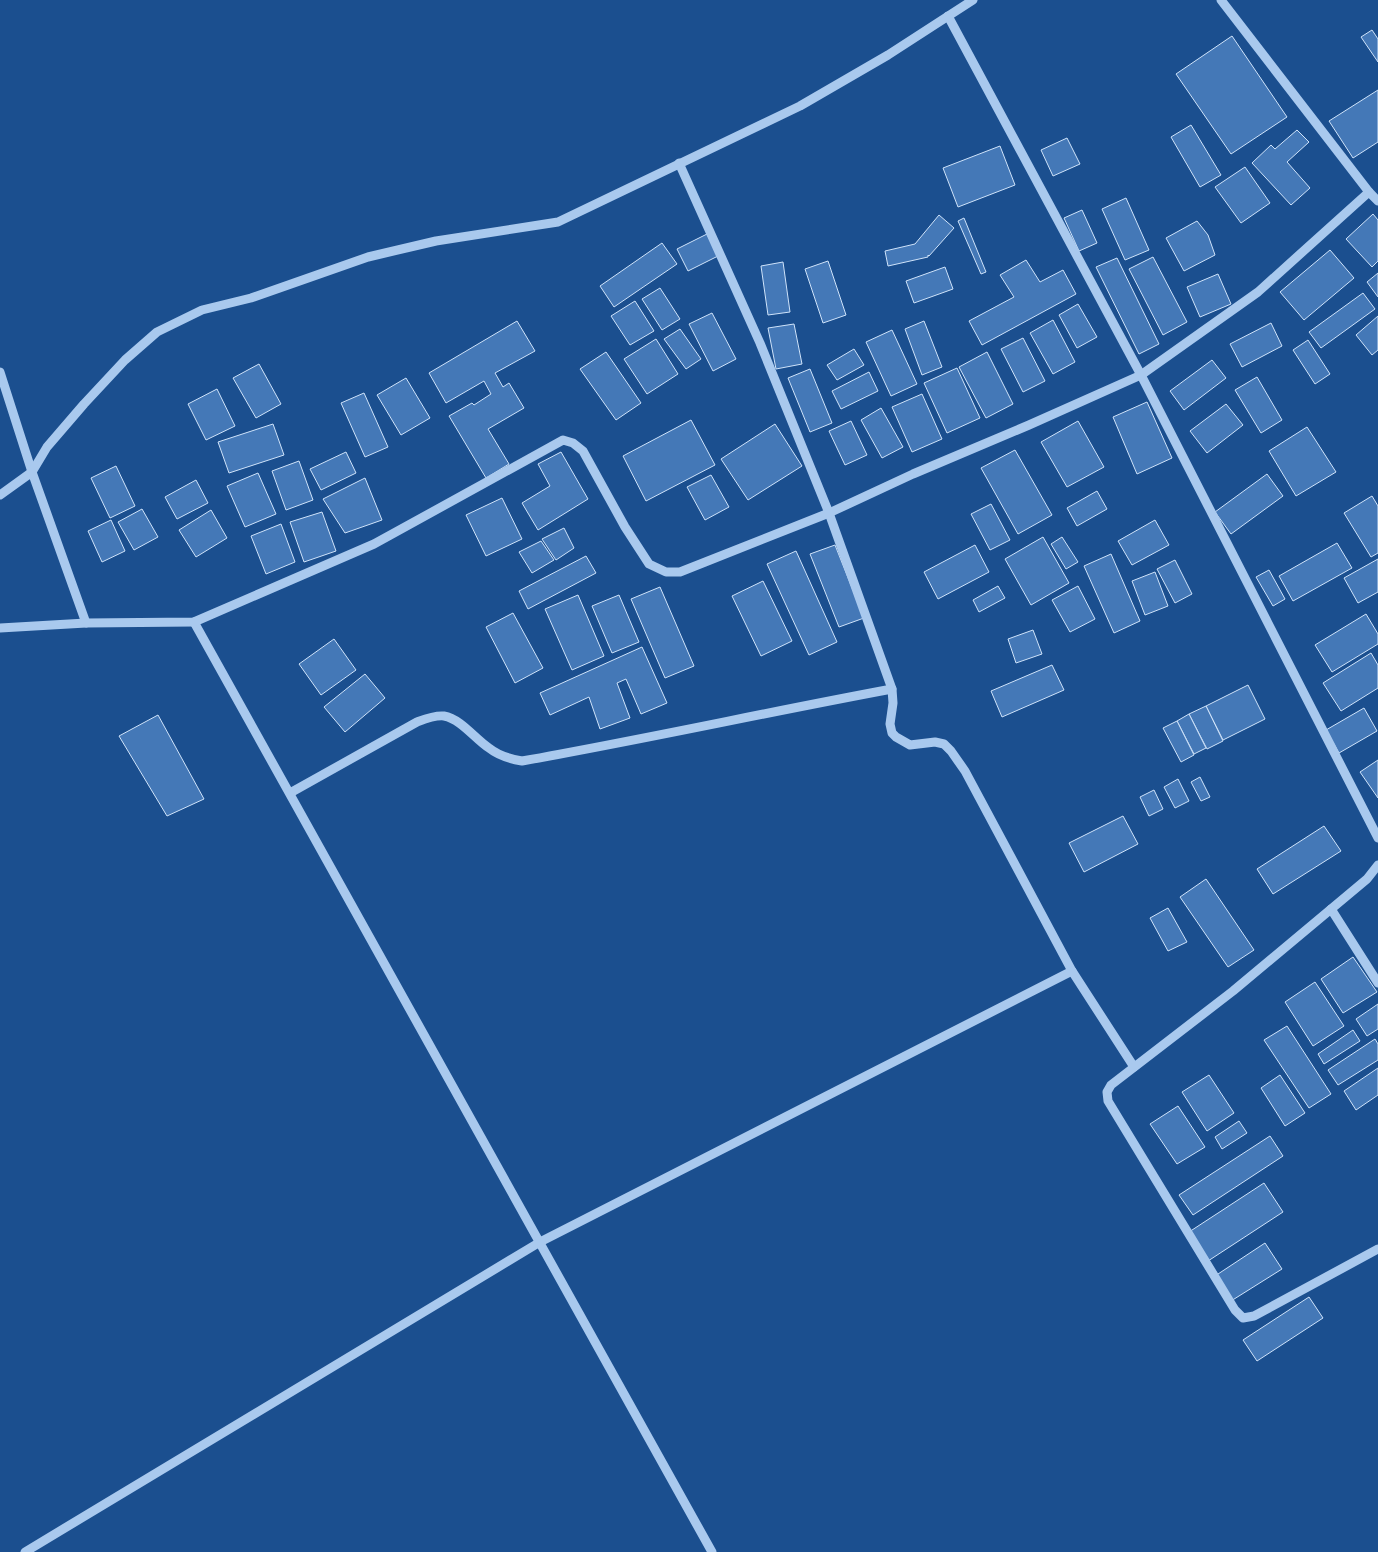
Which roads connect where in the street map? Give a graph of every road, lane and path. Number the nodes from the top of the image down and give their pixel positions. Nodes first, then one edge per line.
1 (973, 0) edge
2 (1221, 0) edge
3 (948, 16) junction
4 (679, 163) junction
5 (1369, 192) junction
6 (1378, 201) edge
7 (0, 372) edge
8 (1141, 375) junction
9 (32, 472) junction
10 (0, 495) edge
11 (829, 513) junction
12 (194, 622) junction
13 (86, 623) junction
14 (0, 628) edge
15 (892, 689) junction
16 (290, 793) junction
17 (1378, 838) edge
18 (1378, 865) edge
19 (1331, 909) junction
20 (1072, 972) junction
21 (1378, 983) edge
22 (1134, 1067) junction
23 (540, 1242) junction
24 (1378, 1249) edge
25 (25, 1552) edge
26 (712, 1552) edge

1 - 3 street
2 - 5 street
3 - 4 street
3 - 8 street
4 - 9 street
4 - 11 street
5 - 6 street
5 - 8 street
7 - 9 street
8 - 11 street
8 - 17 street
9 - 10 street
9 - 13 street
11 - 12 street
11 - 15 street
12 - 13 street
12 - 16 street
13 - 14 street
15 - 16 street
15 - 20 street
16 - 23 street
18 - 19 street
19 - 21 street
19 - 22 street
20 - 22 street
20 - 23 street
22 - 24 street
23 - 25 street
23 - 26 street

